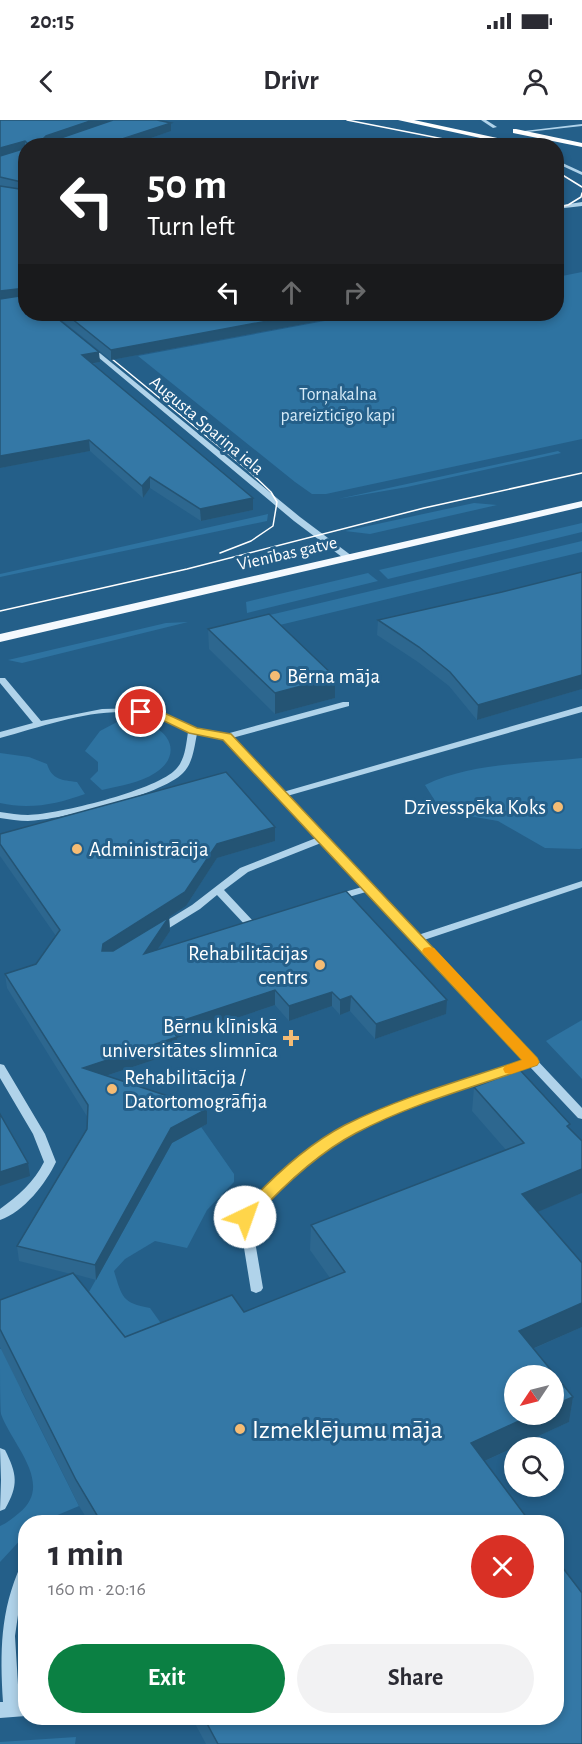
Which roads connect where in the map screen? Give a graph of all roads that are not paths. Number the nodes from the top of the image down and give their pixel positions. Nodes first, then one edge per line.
1 (402, 120) edge
2 (483, 120) edge
3 (474, 122) dead end
4 (582, 125) edge
5 (495, 126) junction
6 (518, 132) junction
7 (493, 138) edge
8 (548, 138) edge
9 (564, 141) edge
10 (582, 145) edge
11 (564, 165) edge
12 (582, 174) edge
13 (582, 204) edge
14 (564, 207) edge
15 (81, 341) edge
16 (582, 504) edge
17 (349, 558) junction
18 (0, 638) edge
19 (2, 680) dead end
20 (346, 704) dead end
21 (582, 709) edge
22 (39, 724) junction
23 (194, 731) junction
24 (0, 735) edge
25 (226, 737) junction
26 (282, 795) junction
27 (0, 815) edge
28 (323, 839) junction
29 (582, 884) edge
30 (369, 888) junction
31 (218, 890) junction
32 (326, 901) edge
33 (272, 918) edge
34 (148, 937) edge
35 (417, 939) junction
36 (532, 1062) junction
37 (0, 1068) edge
38 (582, 1115) edge
39 (0, 1215) edge
40 (256, 1288) dead end
41 (0, 1454) edge
42 (0, 1505) edge
43 (18, 1584) edge
44 (12, 1709) edge

1 - 7 highway
2 - 5 street
3 - 5 highway
4 - 6 street
5 - 6 highway
6 - 8 highway
9 - 10 highway
11 - 12 street
13 - 14 street
15 - 17 street, Augusta Spariņa iela
16 - 17 main road, Vienības gatve
17 - 18 main road, Vienības gatve
19 - 22 street
20 - 25 street
21 - 26 street
22 - 23 street
22 - 24 street
23 - 25 street
23 - 27 street
25 - 26 street
26 - 28 street
28 - 30 street
28 - 31 street
29 - 35 street
30 - 32 street
30 - 35 street
31 - 33 street
31 - 34 street
35 - 36 street
36 - 38 street
36 - 40 street
37 - 39 street
41 - 42 street
43 - 44 street

